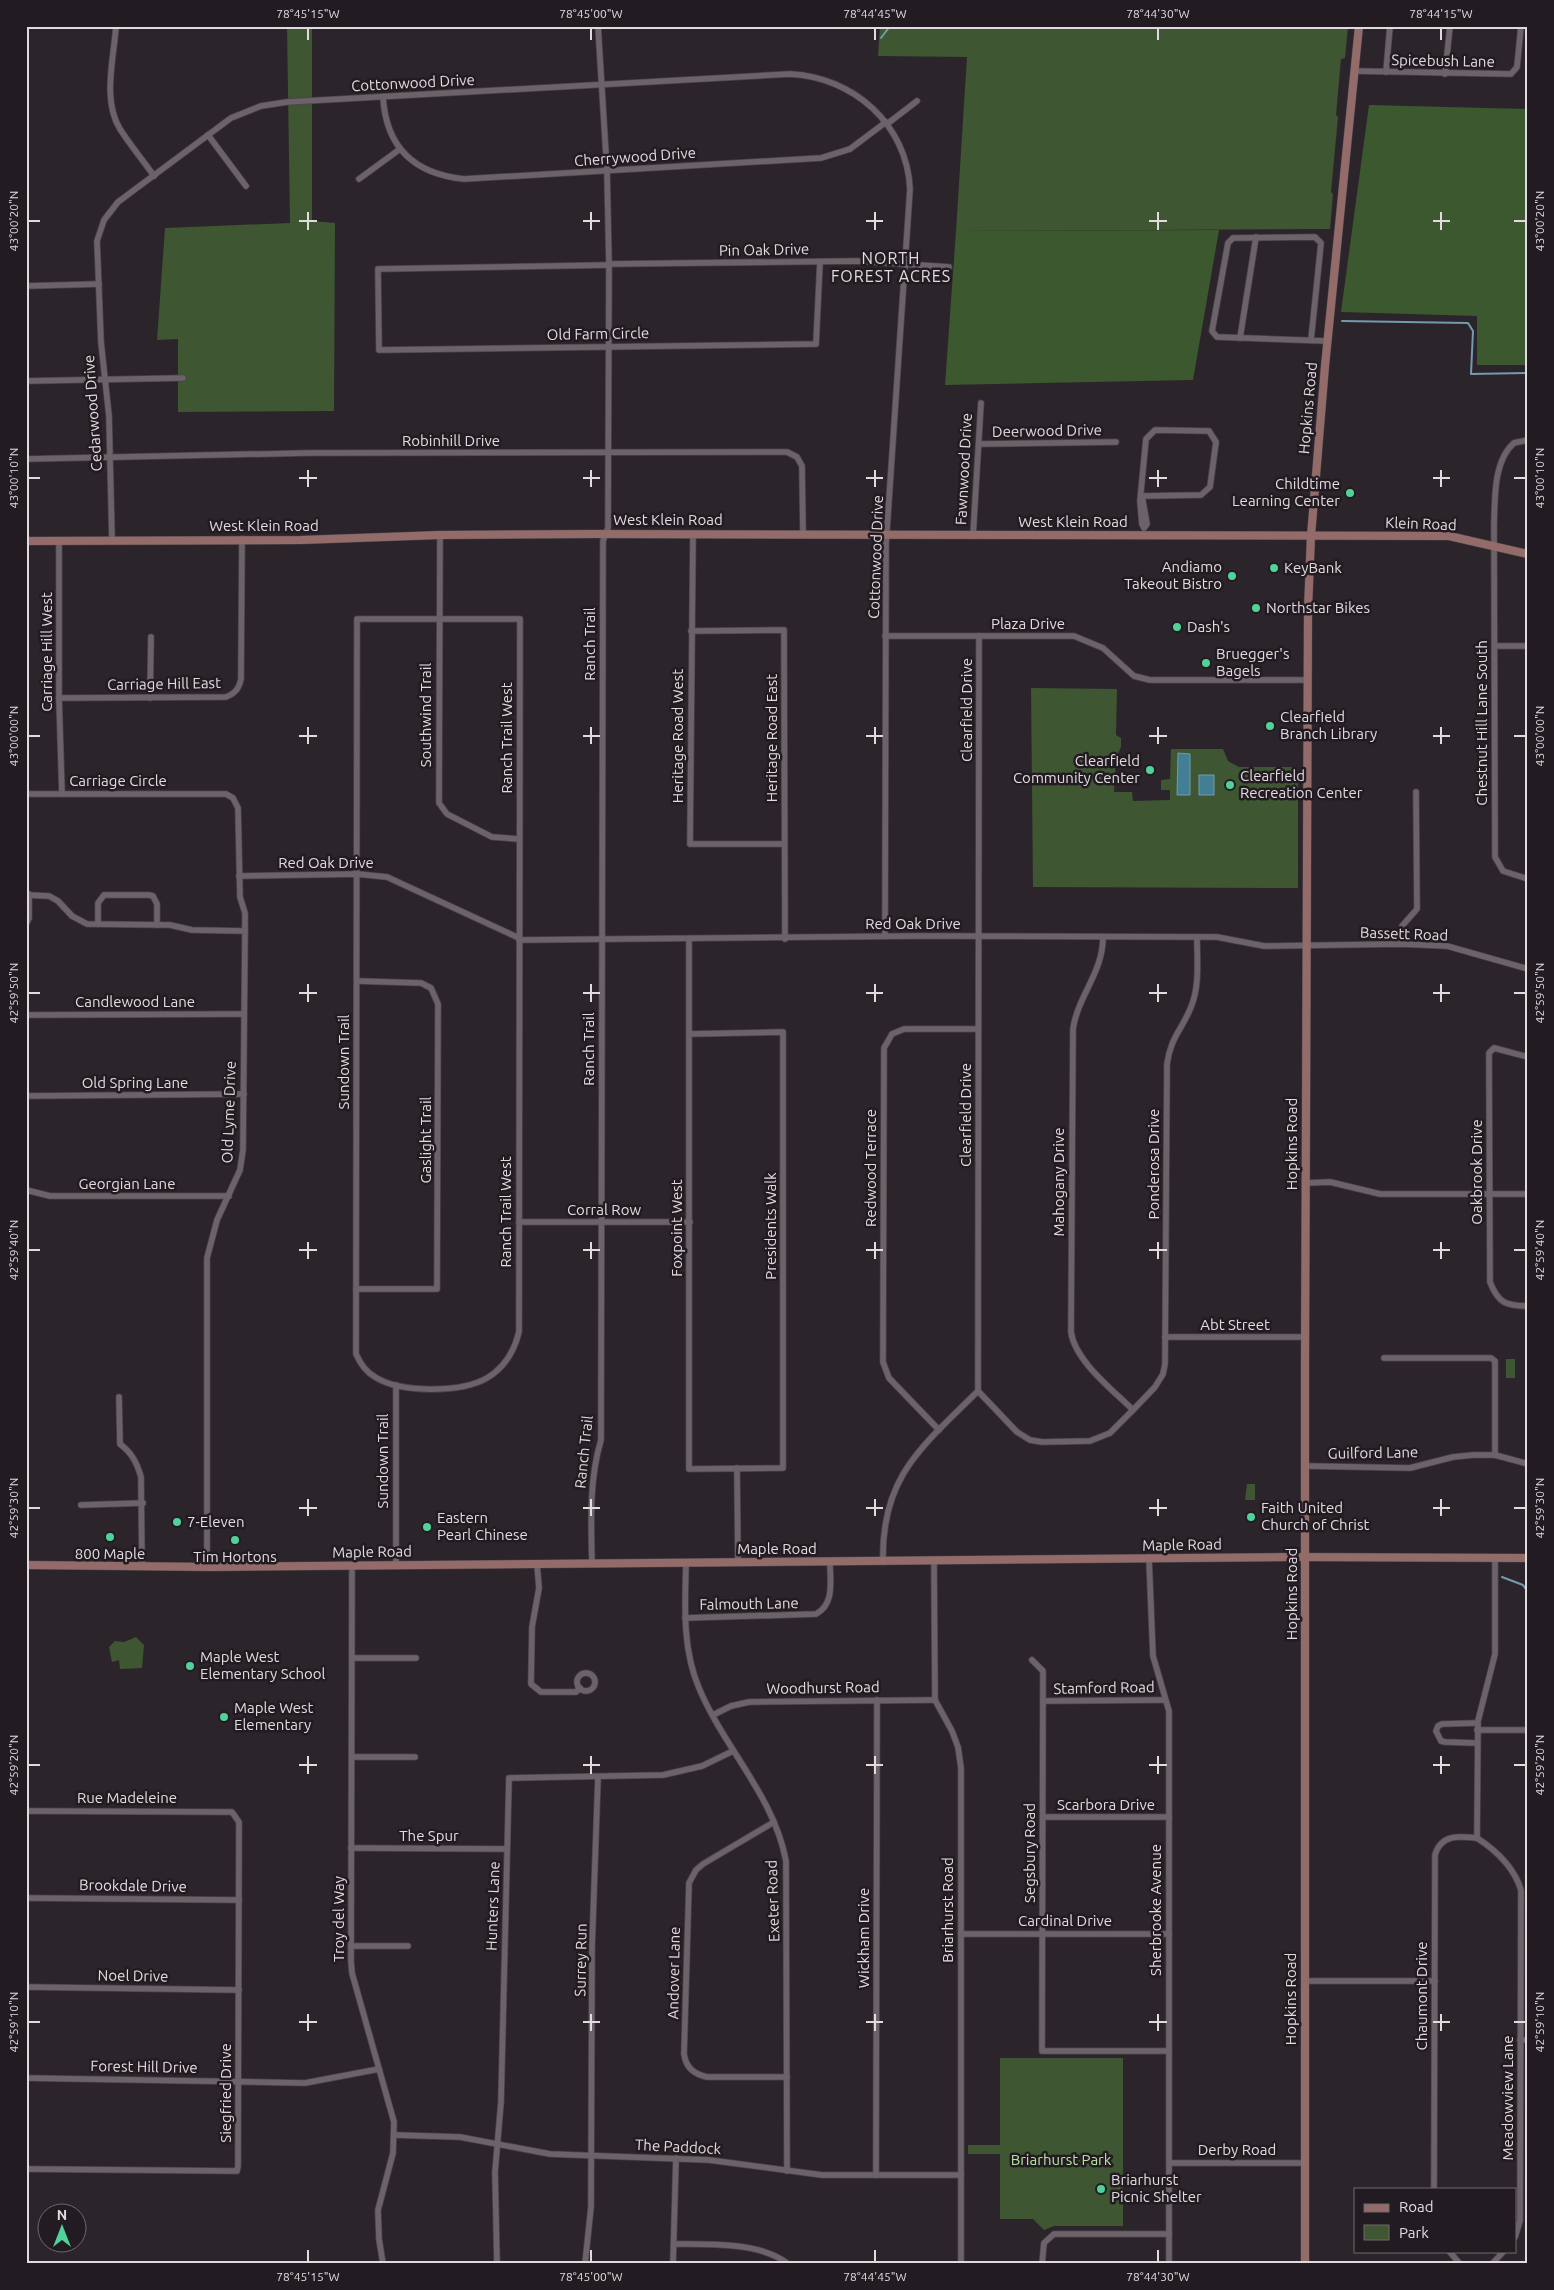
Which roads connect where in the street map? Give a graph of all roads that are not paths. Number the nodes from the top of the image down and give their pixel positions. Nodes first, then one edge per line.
1 (116, 26) edge
2 (598, 26) edge
3 (1359, 26) edge
4 (1390, 26) edge
5 (1450, 26) edge
6 (1521, 26) edge
7 (1354, 71) junction
8 (1386, 72) junction
9 (1445, 74) junction
10 (601, 85) junction
11 (383, 97) junction
12 (916, 101) dead end
13 (887, 123) junction
14 (208, 135) junction
15 (400, 148) junction
16 (607, 171) junction
17 (154, 176) junction
18 (359, 179) dead end
19 (246, 186) dead end
20 (1256, 237) junction
21 (820, 262) junction
22 (609, 264) junction
23 (906, 264) junction
24 (949, 267) dead end
25 (378, 269) joint
26 (99, 284) junction
27 (26, 286) edge
28 (1240, 338) junction
29 (1311, 340) junction
30 (1328, 341) junction
31 (609, 347) junction
32 (183, 378) dead end
33 (105, 379) junction
34 (26, 381) edge
35 (981, 403) dead end
36 (1528, 440) edge
37 (1116, 442) dead end
38 (978, 444) junction
39 (609, 452) junction
40 (110, 457) junction
41 (26, 459) edge
42 (1142, 496) junction
43 (1144, 531) junction
44 (606, 534) junction
45 (693, 534) junction
46 (803, 534) junction
47 (887, 534) junction
48 (440, 535) junction
49 (973, 536) junction
50 (1311, 536) junction
51 (242, 539) junction
52 (112, 540) junction
53 (26, 541) edge
54 (59, 541) junction
55 (1494, 546) junction
56 (1528, 554) edge
57 (439, 619) junction
58 (691, 631) junction
59 (885, 636) junction
60 (979, 636) junction
61 (151, 637) dead end
62 (1495, 646) junction
63 (1528, 646) edge
64 (1308, 680) junction
65 (59, 698) junction
66 (150, 698) junction
67 (1416, 792) dead end
68 (26, 794) edge
69 (62, 794) junction
70 (210, 794) joint
71 (519, 840) junction
72 (784, 844) junction
73 (357, 874) junction
74 (239, 876) junction
75 (1528, 879) edge
76 (28, 894) edge
77 (26, 924) edge
78 (98, 924) junction
79 (157, 925) junction
80 (245, 931) junction
81 (884, 936) junction
82 (978, 936) junction
83 (1103, 937) junction
84 (1197, 937) junction
85 (519, 939) junction
86 (602, 939) junction
87 (689, 939) junction
88 (785, 939) junction
89 (1401, 944) junction
90 (1306, 945) junction
91 (1528, 969) edge
92 (357, 981) junction
93 (244, 1014) junction
94 (26, 1015) edge
95 (978, 1029) junction
96 (689, 1034) junction
97 (1528, 1057) edge
98 (244, 1094) junction
99 (26, 1096) edge
100 (1306, 1183) junction
101 (26, 1190) edge
102 (1489, 1194) junction
103 (1528, 1194) edge
104 (229, 1196) junction
105 (519, 1222) junction
106 (601, 1222) junction
107 (690, 1222) junction
108 (356, 1289) junction
109 (1528, 1306) edge
110 (1165, 1337) junction
111 (1305, 1337) junction
112 (1384, 1358) dead end
113 (396, 1385) junction
114 (978, 1391) junction
115 (118, 1397) dead end
116 (1133, 1410) junction
117 (939, 1430) junction
118 (1495, 1455) junction
119 (1528, 1464) edge
120 (1306, 1466) junction
121 (737, 1468) junction
122 (142, 1503) junction
123 (82, 1504) dead end
124 (1305, 1557) junction
125 (1495, 1558) junction
126 (1528, 1558) edge
127 (1149, 1559) junction
128 (934, 1561) junction
129 (830, 1562) junction
130 (883, 1562) junction
131 (686, 1563) junction
132 (738, 1563) junction
133 (537, 1564) junction
134 (592, 1564) junction
135 (26, 1565) edge
136 (142, 1566) junction
137 (352, 1566) junction
138 (396, 1566) junction
139 (207, 1567) junction
140 (685, 1618) junction
141 (352, 1658) junction
142 (416, 1658) dead end
143 (1032, 1660) dead end
144 (580, 1688) dead end
145 (877, 1700) junction
146 (935, 1700) junction
147 (1166, 1700) junction
148 (1043, 1701) junction
149 (714, 1715) junction
150 (1478, 1723) junction
151 (1477, 1730) junction
152 (1528, 1730) edge
153 (1476, 1743) junction
154 (734, 1751) junction
155 (352, 1757) junction
156 (415, 1757) dead end
157 (598, 1777) junction
158 (26, 1811) edge
159 (227, 1811) joint
160 (1043, 1817) junction
161 (1169, 1817) junction
162 (774, 1822) junction
163 (1477, 1838) junction
164 (352, 1848) junction
165 (507, 1849) junction
166 (26, 1898) edge
167 (239, 1900) junction
168 (961, 1934) junction
169 (1042, 1934) junction
170 (1169, 1934) junction
171 (351, 1946) junction
172 (408, 1946) dead end
173 (1305, 1981) junction
174 (1435, 1981) junction
175 (26, 1987) edge
176 (239, 1990) junction
177 (1520, 2040) junction
178 (1528, 2040) edge
179 (1169, 2051) junction
180 (379, 2069) junction
181 (26, 2078) edge
182 (787, 2078) junction
183 (238, 2082) junction
184 (395, 2135) junction
185 (496, 2144) junction
186 (592, 2155) junction
187 (676, 2158) junction
188 (1170, 2163) junction
189 (1305, 2163) junction
190 (26, 2169) edge
191 (787, 2171) junction
192 (876, 2175) junction
193 (961, 2175) junction
194 (1434, 2188) edge
195 (1169, 2234) junction
196 (1516, 2234) edge
197 (674, 2244) junction
198 (1450, 2252) edge
199 (1503, 2252) edge
200 (383, 2264) edge
201 (497, 2264) edge
202 (585, 2264) edge
203 (673, 2264) edge
204 (788, 2264) edge
205 (961, 2264) edge
206 (1042, 2264) edge
207 (1169, 2264) edge
208 (1305, 2264) edge
209 (1460, 2264) edge
210 (1492, 2264) edge

1 - 17 street
2 - 10 street, Ranch Trail
3 - 7 street, Hopkins Road
4 - 8 street
5 - 9 street
6 - 9 street, Spicebush Lane
7 - 8 street, Spicebush Lane
7 - 30 street, Hopkins Road
8 - 9 street, Spicebush Lane
10 - 11 street, Cottonwood Drive
10 - 13 street, Cottonwood Drive
10 - 16 street, Ranch Trail
11 - 14 street, Cottonwood Drive
11 - 15 street, Cherrywood Drive
12 - 13 street, Cherrywood Drive
13 - 16 street, Cherrywood Drive
13 - 23 street, Cottonwood Drive
14 - 17 street, Cottonwood Drive
14 - 19 street
15 - 16 street, Cherrywood Drive
15 - 18 street
16 - 22 street, Ranch Trail
17 - 26 street, Cottonwood Drive
20 - 28 street
20 - 28 street
20 - 29 street
21 - 22 street, Pin Oak Drive
21 - 23 street, Pin Oak Drive
21 - 31 street, Old Farm Circle
22 - 25 street, Pin Oak Drive
22 - 31 street, Ranch Trail
23 - 24 street, Pin Oak Drive
23 - 47 street, Cottonwood Drive
25 - 31 street, Old Farm Circle
26 - 27 street
26 - 33 street, Cedarwood Drive
28 - 29 street
29 - 30 street
30 - 50 street, Hopkins Road
31 - 39 street, Ranch Trail
32 - 33 street
33 - 34 street
33 - 40 street, Cedarwood Drive
35 - 38 street, Fawnwood Drive
36 - 55 street, Chestnut Hill Lane South
37 - 38 street, Deerwood Drive
38 - 49 street, Fawnwood Drive
39 - 40 street, Robinhill Drive
39 - 44 street, Ranch Trail
39 - 46 street, Robinhill Drive
40 - 41 street, Robinhill Drive
40 - 52 street, Cedarwood Drive
42 - 42 street
42 - 43 street
43 - 49 street, West Klein Road
43 - 50 street, West Klein Road
44 - 45 street, West Klein Road
44 - 48 street, West Klein Road
44 - 86 street, Ranch Trail
45 - 46 street, West Klein Road
45 - 58 street, Heritage Road West
46 - 47 street, West Klein Road
47 - 49 street, West Klein Road
47 - 59 street, Cottonwood Drive
48 - 51 street, West Klein Road
48 - 57 street, Southwind Trail
50 - 55 street, Klein Road
50 - 64 street, Hopkins Road
51 - 52 street, West Klein Road
51 - 66 street, Carriage Hill East
52 - 54 street, West Klein Road
53 - 54 street, West Klein Road
54 - 65 street, Carriage Hill West
55 - 56 street, Klein Road
55 - 62 street, Chestnut Hill Lane South
57 - 71 street, Southwind Trail
57 - 71 street, Ranch Trail West
57 - 73 street, Sundown Trail
58 - 72 street, Heritage Road West
58 - 72 street, Heritage Road East
59 - 60 street, Plaza Drive
59 - 81 street, Cottonwood Drive
60 - 64 street, Plaza Drive
60 - 82 street, Clearfield Drive
61 - 66 street
62 - 63 street
62 - 75 street, Chestnut Hill Lane South
64 - 90 street, Hopkins Road
65 - 66 street, Carriage Hill East
65 - 69 street, Carriage Hill West
67 - 89 street
68 - 69 street, Carriage Circle
69 - 70 street, Carriage Circle
70 - 74 street, Old Lyme Drive
71 - 85 street, Ranch Trail West
72 - 88 street, Heritage Road East
73 - 74 street, Red Oak Drive
73 - 85 street, Red Oak Drive
73 - 92 street, Sundown Trail
74 - 80 street, Old Lyme Drive
76 - 77 street
76 - 78 street
78 - 79 street
78 - 79 street
79 - 80 street
80 - 93 street, Old Lyme Drive
81 - 82 street, Red Oak Drive
81 - 88 street, Red Oak Drive
82 - 83 street, Red Oak Drive
82 - 95 street, Clearfield Drive
83 - 84 street, Red Oak Drive
83 - 116 street, Mahogany Drive
84 - 90 street, Red Oak Drive
84 - 110 street, Ponderosa Drive
85 - 86 street, Red Oak Drive
85 - 105 street, Ranch Trail West
86 - 87 street, Red Oak Drive
86 - 106 street, Ranch Trail
87 - 88 street, Red Oak Drive
87 - 96 street, Foxpoint West
89 - 90 street, Bassett Road
89 - 91 street, Bassett Road
90 - 100 street, Hopkins Road
92 - 108 street, Sundown Trail
92 - 108 street, Gaslight Trail
93 - 94 street, Candlewood Lane
93 - 98 street, Old Lyme Drive
95 - 114 street, Clearfield Drive
95 - 117 street, Redwood Terrace
96 - 107 street, Foxpoint West
96 - 121 street, Presidents Walk
97 - 102 street, Oakbrook Drive
98 - 99 street, Old Spring Lane
98 - 104 street, Old Lyme Drive
100 - 102 street
100 - 111 street, Hopkins Road
101 - 104 street, Georgian Lane
102 - 103 street
102 - 109 street, Oakbrook Drive
104 - 139 street, Old Lyme Drive
105 - 106 street, Corral Row
105 - 113 street, Ranch Trail West
106 - 107 street, Corral Row
106 - 134 street, Ranch Trail
107 - 121 street, Foxpoint West
108 - 113 street, Sundown Trail
110 - 111 street, Abt Street
110 - 116 street, Ponderosa Drive
111 - 120 street, Hopkins Road
112 - 118 street
113 - 138 street, Sundown Trail
114 - 116 street, Ponderosa Drive
114 - 117 street
115 - 122 street
117 - 130 street
118 - 119 street, Guilford Lane
118 - 120 street, Guilford Lane
120 - 124 street, Hopkins Road
121 - 132 street
122 - 123 street
122 - 136 street
124 - 125 street, Maple Road
124 - 127 street, Maple Road
124 - 173 street, Hopkins Road
125 - 126 street, Maple Road
125 - 150 street
127 - 128 street, Maple Road
127 - 147 street, Sherbrooke Avenue
128 - 130 street, Maple Road
128 - 146 street, Briarhurst Road
129 - 130 street, Maple Road
129 - 132 street, Maple Road
129 - 140 street, Falmouth Lane
131 - 132 street, Maple Road
131 - 134 street, Maple Road
131 - 140 street, Exeter Road
133 - 134 street, Maple Road
133 - 138 street, Maple Road
133 - 144 street
135 - 136 street, Maple Road
136 - 139 street, Maple Road
137 - 138 street, Maple Road
137 - 139 street, Maple Road
137 - 141 street, Troy del Way
140 - 149 street, Exeter Road
141 - 142 street
141 - 155 street, Troy del Way
143 - 148 street, Segsbury Road
145 - 146 street, Woodhurst Road
145 - 149 street, Woodhurst Road
145 - 192 street, Wickham Drive
146 - 168 street, Briarhurst Road
147 - 148 street, Stamford Road
147 - 161 street, Sherbrooke Avenue
148 - 160 street, Segsbury Road
149 - 154 street, Exeter Road
150 - 151 street
150 - 153 street
151 - 152 street
151 - 153 street
153 - 163 street
154 - 157 street, Hunters Lane
154 - 162 street, Exeter Road
155 - 156 street
155 - 164 street, Troy del Way
157 - 165 street, Hunters Lane
157 - 186 street, Surrey Run
158 - 159 street, Rue Madeleine
159 - 167 street, Siegfried Drive
160 - 161 street, Scarbora Drive
160 - 169 street, Segsbury Road
161 - 170 street, Sherbrooke Avenue
162 - 182 street, Exeter Road
162 - 182 street, Andover Lane
163 - 174 street, Chaumont Drive
163 - 177 street, Meadowview Lane
164 - 165 street, The Spur
164 - 171 street, Troy del Way
165 - 185 street, Hunters Lane
166 - 167 street, Brookdale Drive
167 - 176 street, Siegfried Drive
168 - 169 street, Cardinal Drive
168 - 193 street, Briarhurst Road
169 - 170 street, Cardinal Drive
169 - 179 street, Segsbury Road
170 - 179 street, Sherbrooke Avenue
171 - 172 street
171 - 180 street, Troy del Way
173 - 174 street
173 - 189 street, Hopkins Road
174 - 194 street, Chaumont Drive
175 - 176 street, Noel Drive
176 - 183 street, Siegfried Drive
177 - 178 street
177 - 196 street, Meadowview Lane
179 - 188 street, Sherbrooke Avenue
180 - 183 street, Forest Hill Drive
180 - 184 street, Troy del Way
181 - 183 street, Forest Hill Drive
182 - 191 street, Exeter Road
183 - 190 street, Siegfried Drive
184 - 185 street, The Paddock
184 - 200 street, Troy del Way
185 - 186 street, The Paddock
185 - 201 street, Hunters Lane
186 - 187 street, The Paddock
186 - 202 street, Surrey Run
187 - 191 street, The Paddock
187 - 197 street
188 - 189 street, Derby Road
188 - 195 street, Sherbrooke Avenue
189 - 208 street, Hopkins Road
191 - 192 street, The Paddock
192 - 193 street, The Paddock
193 - 205 street, Briarhurst Road
195 - 206 street
195 - 207 street, Sherbrooke Avenue
197 - 203 street
197 - 204 street
198 - 209 street
199 - 210 street

